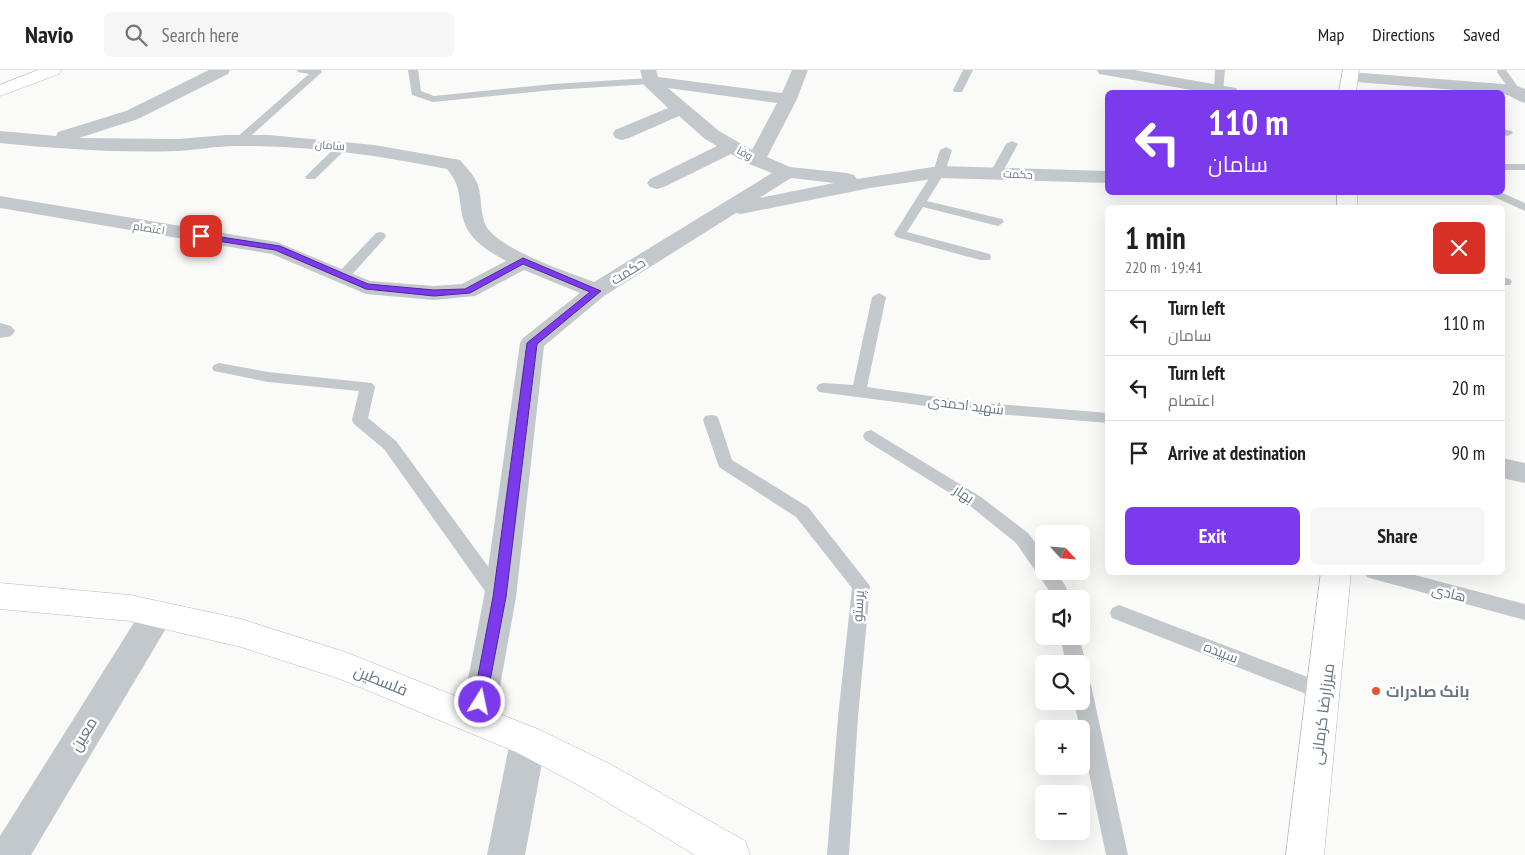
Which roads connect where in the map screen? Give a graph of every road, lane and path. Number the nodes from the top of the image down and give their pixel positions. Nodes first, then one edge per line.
1 (53, 70) edge
2 (222, 70) edge
3 (302, 70) edge
4 (414, 70) edge
5 (800, 70) edge
6 (968, 70) edge
7 (1105, 70) edge
8 (1220, 70) edge
9 (1502, 72) dead end
10 (649, 76) edge
11 (1350, 80) edge
12 (958, 90) dead end
13 (1213, 90) edge
14 (1224, 90) edge
15 (1471, 90) edge
16 (0, 91) edge
17 (1505, 93) edge
18 (1520, 94) edge
19 (788, 100) junction
20 (681, 109) junction
21 (622, 134) dead end
22 (0, 137) edge
23 (240, 140) junction
24 (44, 142) junction
25 (1012, 144) dead end
26 (343, 146) junction
27 (732, 146) junction
28 (946, 150) dead end
29 (756, 160) junction
30 (1505, 167) edge
31 (1525, 167) edge
32 (787, 172) junction
33 (939, 172) junction
34 (996, 173) junction
35 (311, 177) dead end
36 (1105, 178) edge
37 (870, 182) junction
38 (657, 183) dead end
39 (1496, 195) edge
40 (0, 202) edge
41 (920, 203) junction
42 (1525, 208) edge
43 (722, 212) junction
44 (998, 222) dead end
45 (380, 236) dead end
46 (986, 257) dead end
47 (523, 261) junction
48 (343, 276) junction
49 (596, 291) junction
50 (879, 297) dead end
51 (219, 368) dead end
52 (824, 388) dead end
53 (859, 391) junction
54 (1105, 418) edge
55 (711, 420) dead end
56 (871, 436) dead end
57 (1505, 469) edge
58 (1525, 473) edge
59 (1035, 556) edge
60 (1336, 575) edge
61 (1384, 575) edge
62 (0, 596) edge
63 (500, 597) junction
64 (1525, 612) edge
65 (1119, 613) dead end
66 (158, 615) junction
67 (1324, 692) junction
68 (1086, 710) edge
69 (476, 720) junction
70 (528, 740) junction
71 (10, 855) edge
72 (506, 855) edge
73 (731, 855) edge
74 (838, 855) edge
75 (1117, 855) edge
76 (1305, 855) edge

1 - 16 main road
2 - 24 street
3 - 23 lane
4 - 10 lane
5 - 19 street
6 - 12 lane
7 - 13 street
8 - 14 lane
9 - 18 lane
10 - 19 street
10 - 20 street, وفا
11 - 15 street
17 - 18 street
19 - 29 street
20 - 21 street
20 - 27 street, وفا
22 - 24 street, سامان
23 - 24 street, سامان
23 - 26 street, سامان
25 - 34 lane
26 - 35 lane
26 - 47 street, سامان
27 - 29 street, وفا
27 - 38 street
28 - 33 lane
29 - 32 street, وفا
30 - 31 lane
32 - 37 street, وفا
32 - 43 street, حکمت
33 - 34 street, حکمت
33 - 37 street, حکمت
33 - 41 lane
34 - 36 street, حکمت
37 - 43 street, حکمت
39 - 42 lane
40 - 48 street, اعتصام
41 - 44 lane
41 - 46 lane
43 - 49 street, حکمت
45 - 48 lane
47 - 48 street, اعتصام
47 - 49 street, سامان
49 - 63 street, حکمت
50 - 53 lane
51 - 63 lane
52 - 53 lane, شهید احمدی
53 - 54 lane, شهید احمدی
55 - 74 lane, پرستو
56 - 59 lane, بهار
57 - 58 street
60 - 67 main road, میرزارضا کرمانی
61 - 64 lane, هادی
62 - 66 main road, فلسطین
63 - 69 street, حکمت
65 - 67 lane, سپیده
66 - 69 main road, فلسطین
66 - 71 street, معین
67 - 76 main road, میرزارضا کرمانی
68 - 75 lane
69 - 70 main road, فلسطین
70 - 72 street
70 - 73 main road, فلسطین

